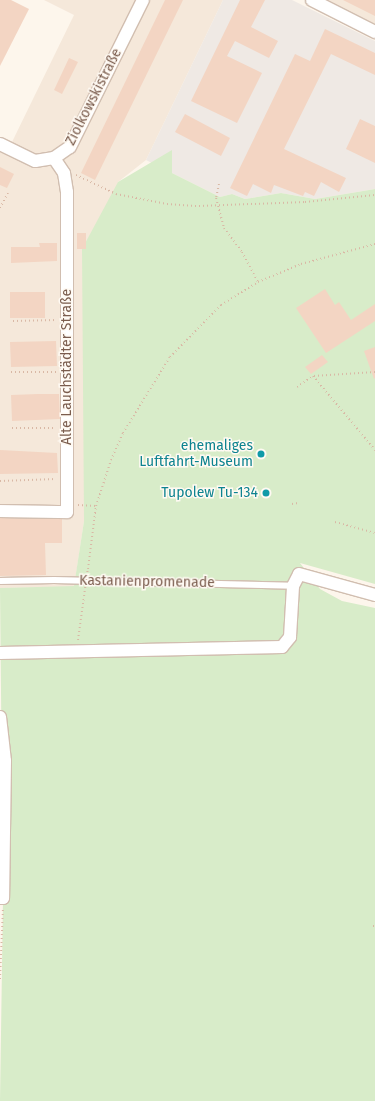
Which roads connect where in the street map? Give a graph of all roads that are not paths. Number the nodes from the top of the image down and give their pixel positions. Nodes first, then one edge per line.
1 (143, 0) edge
2 (312, 0) edge
3 (375, 32) edge
4 (0, 144) edge
5 (54, 158) junction
6 (0, 511) edge
7 (0, 581) edge
8 (293, 586) junction
9 (375, 595) edge
10 (0, 653) edge
11 (0, 717) edge
12 (2, 761) edge
13 (2, 898) edge

1 - 5 street, Ziolkowskistraße
2 - 3 street
4 - 5 street, Ziolkowskistraße
5 - 6 street, Alte Lauchstädter Straße
7 - 8 lane, Kastanienpromenade
8 - 9 street
8 - 10 street
11 - 12 street
12 - 13 street

